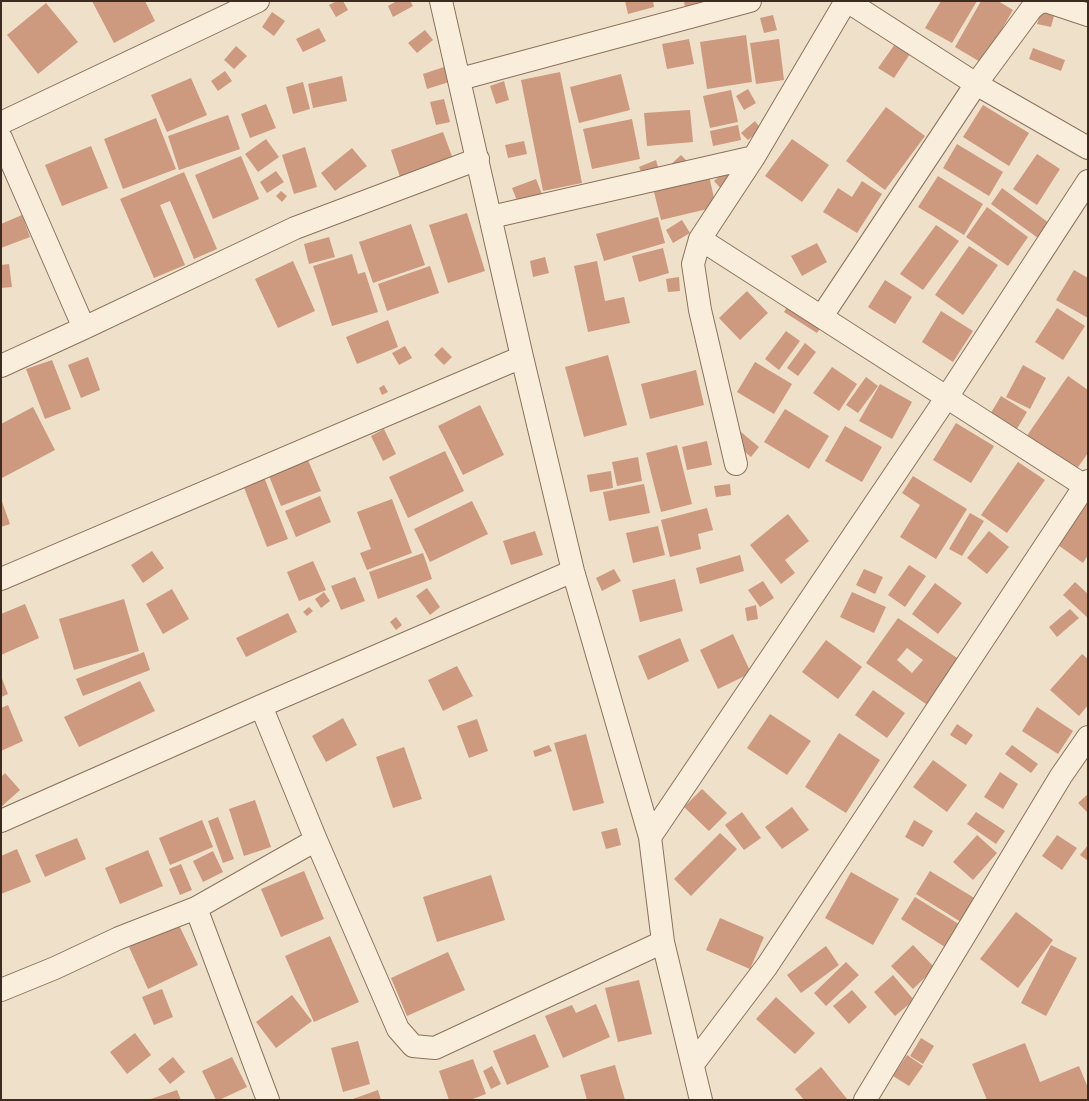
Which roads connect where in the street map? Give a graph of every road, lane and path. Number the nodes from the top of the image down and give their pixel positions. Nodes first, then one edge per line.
1 (258, 1) edge
2 (441, 1) edge
3 (750, 1) edge
4 (847, 1) edge
5 (1088, 15) edge
6 (460, 79) junction
7 (976, 84) junction
8 (1, 123) edge
9 (1, 138) edge
10 (1088, 148) edge
11 (754, 157) junction
12 (478, 159) junction
13 (1088, 181) edge
14 (491, 217) junction
15 (700, 239) junction
16 (822, 316) junction
17 (84, 328) junction
18 (522, 357) junction
19 (1, 366) edge
20 (947, 397) junction
21 (736, 464) dead end
22 (1087, 485) edge
23 (573, 571) junction
24 (1, 579) edge
25 (261, 706) junction
26 (1088, 737) edge
27 (1, 821) edge
28 (650, 837) junction
29 (316, 840) junction
30 (196, 908) junction
31 (663, 942) junction
32 (1, 990) edge
33 (693, 1064) junction
34 (268, 1100) edge
35 (700, 1100) edge
36 (865, 1100) edge

1 - 8 street
2 - 6 street
3 - 6 street
4 - 7 street
4 - 11 street
5 - 7 street
6 - 12 street
7 - 10 street
7 - 16 street
9 - 17 street
11 - 14 street
11 - 15 street
12 - 14 street
12 - 17 street
13 - 20 street
14 - 18 street
15 - 16 street
15 - 21 street
16 - 20 street
17 - 19 street
18 - 23 street
18 - 24 street
20 - 22 street
20 - 28 street
22 - 33 street
23 - 25 street
23 - 28 street
25 - 27 street
25 - 29 street
26 - 36 street
28 - 31 street
29 - 30 street
29 - 31 street
30 - 32 street
30 - 34 street
31 - 33 street
33 - 35 street

